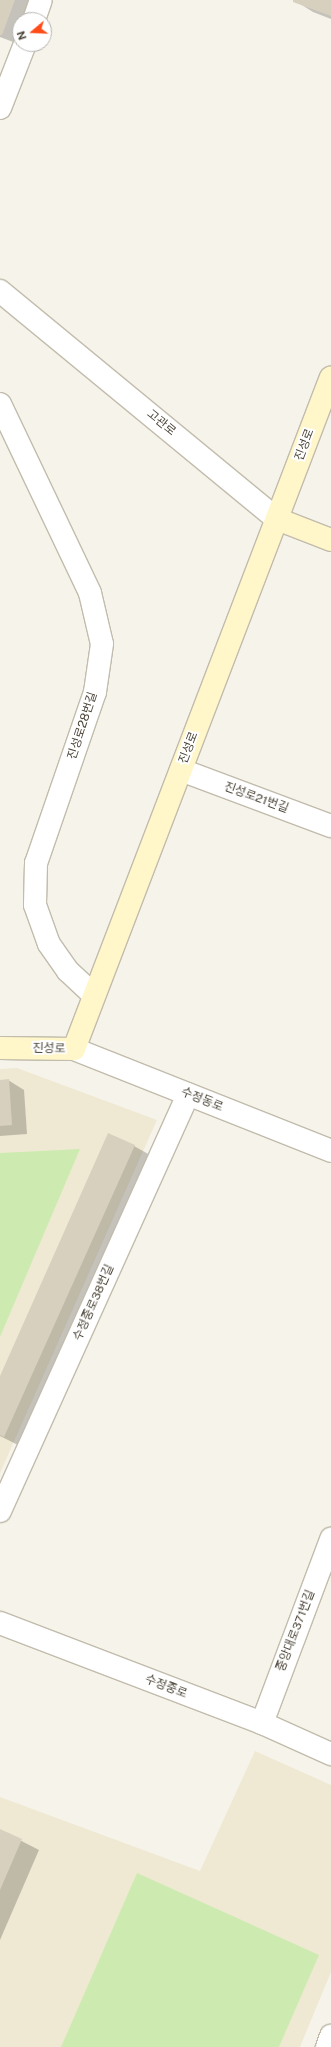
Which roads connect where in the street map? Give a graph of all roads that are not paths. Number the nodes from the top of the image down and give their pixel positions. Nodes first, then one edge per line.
1 (42, 0) edge
2 (37, 12) edge
3 (22, 52) edge
4 (0, 108) edge
5 (0, 291) edge
6 (331, 377) edge
7 (0, 404) edge
8 (277, 519) junction
9 (331, 540) edge
10 (181, 770) junction
11 (331, 826) edge
12 (94, 995) junction
13 (0, 1048) edge
14 (74, 1049) junction
15 (188, 1095) junction
16 (331, 1151) edge
17 (0, 1511) edge
18 (331, 1539) edge
19 (0, 1623) edge
20 (262, 1723) junction
21 (331, 1754) edge
22 (331, 2036) edge
23 (327, 2047) edge

1 - 2 street
3 - 4 street
5 - 8 street, 고관로
6 - 8 main road, 진성로
7 - 12 street, 진성로28번길
8 - 9 main road, 고관로
8 - 10 main road, 진성로
10 - 11 street, 진성로21번길
10 - 12 main road, 진성로
12 - 14 main road, 진성로
13 - 14 main road, 진성로
14 - 15 street, 수정동로
15 - 16 street, 수정동로
15 - 17 street, 수정중로38번길
18 - 20 street, 중앙대로371번길
19 - 20 street, 수정중로
20 - 21 street, 수정중로
22 - 23 street

